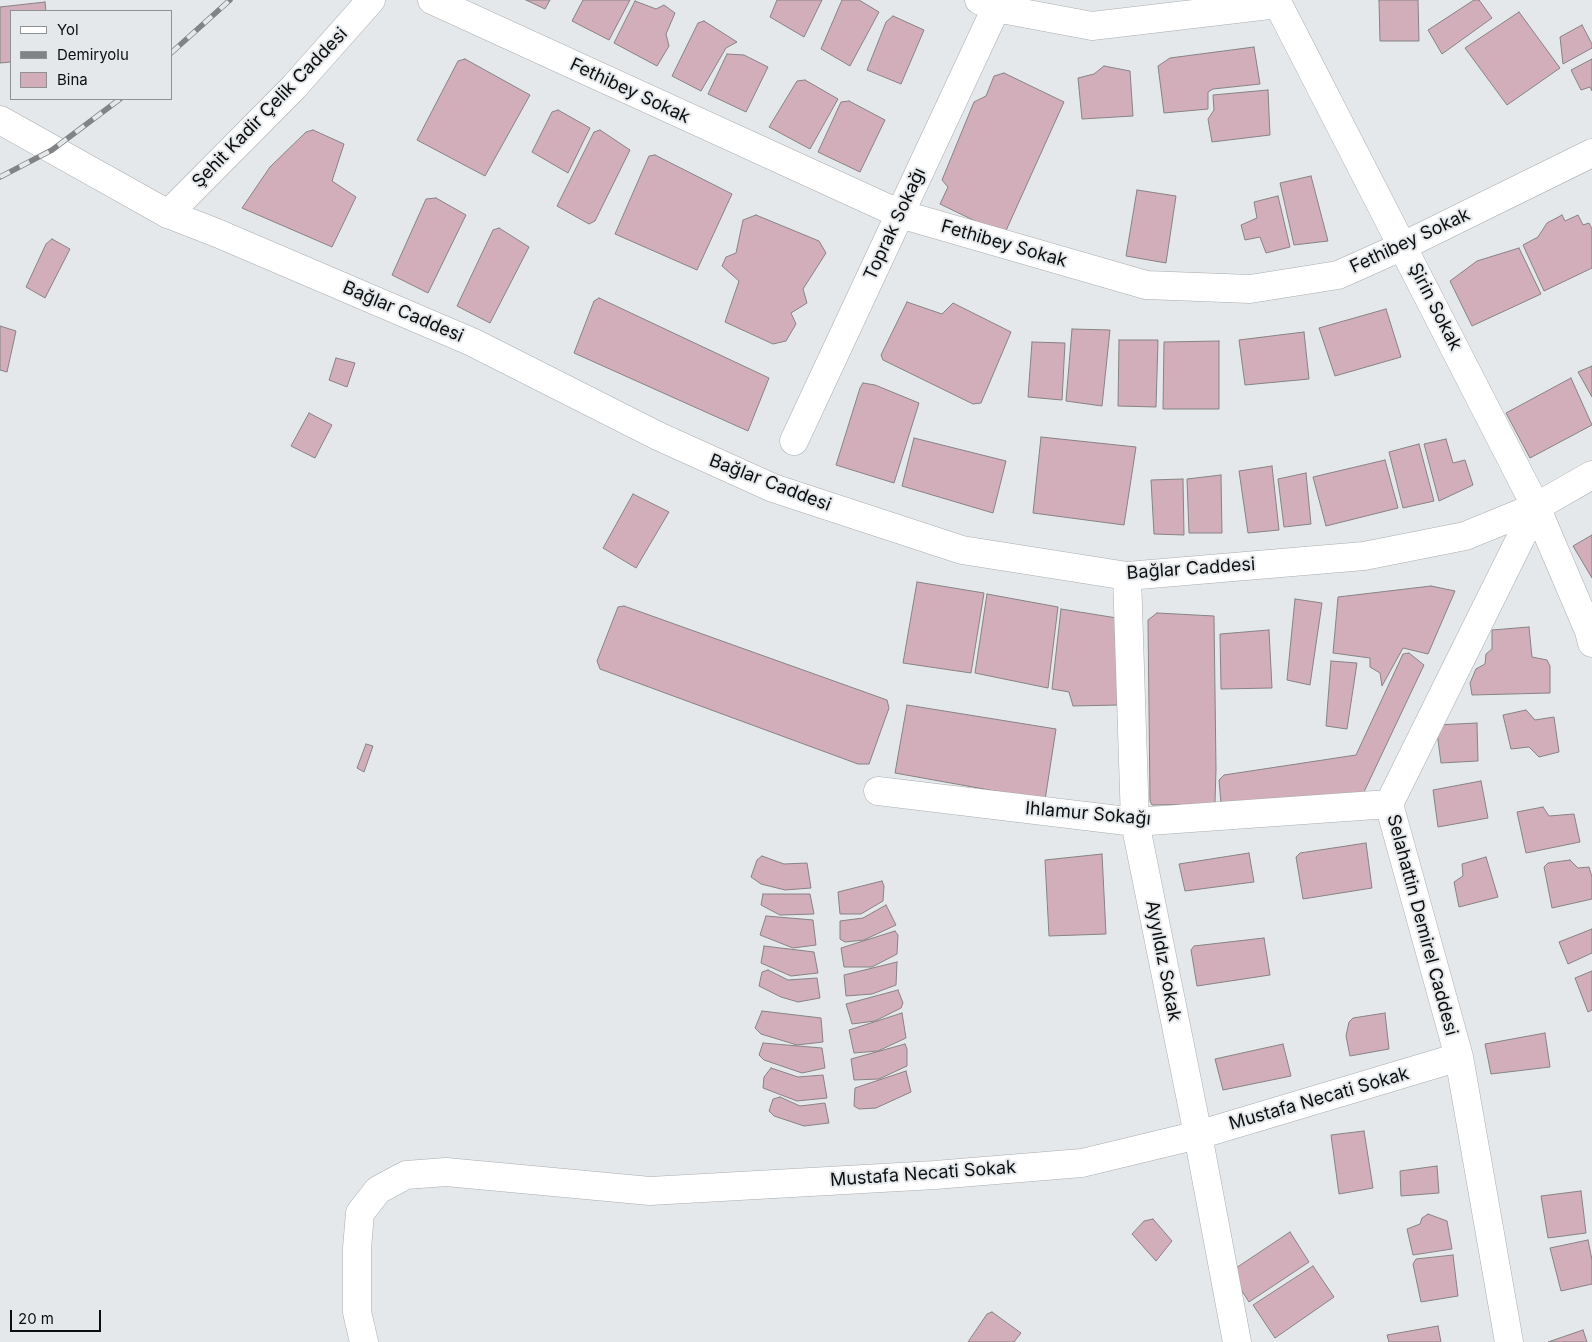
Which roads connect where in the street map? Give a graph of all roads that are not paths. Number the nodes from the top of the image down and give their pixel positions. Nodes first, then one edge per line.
1 (371, 0) edge
2 (432, 0) edge
3 (1278, 2) edge
4 (987, 4) edge
5 (0, 120) edge
6 (1592, 153) edge
7 (168, 214) junction
8 (900, 214) junction
9 (1404, 246) junction
10 (794, 441) dead end
11 (1592, 476) edge
12 (1536, 507) junction
13 (1127, 576) junction
14 (1592, 643) edge
15 (878, 791) dead end
16 (1389, 804) junction
17 (1135, 822) junction
18 (1459, 1057) junction
19 (1198, 1135) junction
20 (364, 1342) edge
21 (1237, 1342) edge
22 (1509, 1342) edge

1 - 7 street, Şehit Kadir Çelik Caddesi
2 - 8 street, Fethibey Sokak
3 - 4 street
3 - 9 street, Şirin Sokak
4 - 8 street, Toprak Sokağı
5 - 7 street, Bağlar Caddesi
6 - 9 street, Fethibey Sokak
7 - 13 street, Bağlar Caddesi
8 - 9 street, Fethibey Sokak
8 - 10 street, Toprak Sokağı
9 - 12 street, Şirin Sokak
11 - 12 street, Bağlar Caddesi
12 - 13 street, Bağlar Caddesi
12 - 14 street, Şirin Sokak
12 - 16 street, Selahattin Demirel Caddesi
13 - 17 street, Ayyıldız Sokak
15 - 17 street, Ihlamur Sokağı
16 - 17 street, Ihlamur Sokağı
16 - 18 street, Selahattin Demirel Caddesi
17 - 19 street, Ayyıldız Sokak
18 - 19 street, Mustafa Necati Sokak
18 - 22 street, Selahattin Demirel Caddesi
19 - 20 street, Mustafa Necati Sokak
19 - 21 street, Ayyıldız Sokak

